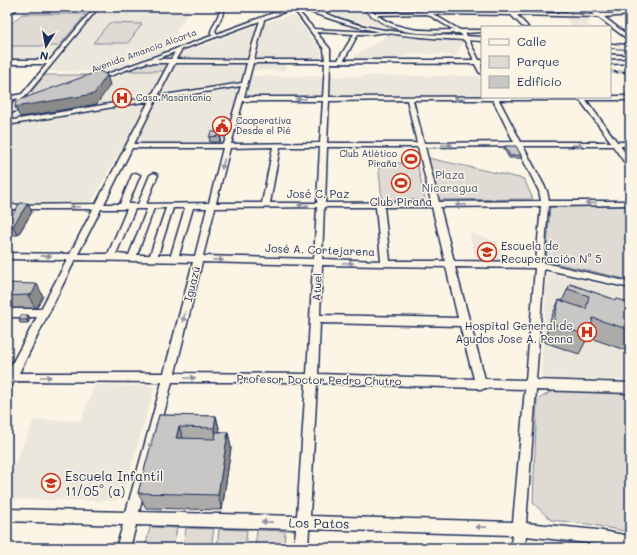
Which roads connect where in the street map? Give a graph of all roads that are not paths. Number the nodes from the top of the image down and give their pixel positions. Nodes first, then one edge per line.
1 (17, 7) edge
2 (97, 7) edge
3 (224, 7) edge
4 (302, 7) edge
5 (363, 7) edge
6 (394, 7) edge
7 (423, 7) edge
8 (588, 7) edge
9 (287, 8) edge
10 (313, 8) edge
11 (567, 8) edge
12 (297, 9) edge
13 (509, 10) edge
14 (426, 12) junction
15 (399, 13) junction
16 (374, 14) junction
17 (630, 14) edge
18 (7, 15) edge
19 (565, 15) junction
20 (600, 16) junction
21 (264, 19) junction
22 (525, 26) edge
23 (312, 30) junction
24 (385, 31) junction
25 (459, 31) junction
26 (481, 31) edge
27 (611, 31) edge
28 (620, 31) junction
29 (630, 31) edge
30 (357, 32) junction
31 (216, 36) junction
32 (466, 37) junction
33 (481, 38) edge
34 (630, 39) edge
35 (611, 45) edge
36 (630, 46) edge
37 (179, 49) junction
38 (611, 51) edge
39 (630, 52) edge
40 (148, 61) junction
41 (173, 61) junction
42 (250, 61) junction
43 (7, 62) edge
44 (51, 62) junction
45 (328, 62) junction
46 (340, 62) junction
47 (480, 62) edge
48 (611, 62) edge
49 (630, 62) edge
50 (89, 82) edge
51 (244, 84) junction
52 (25, 94) junction
53 (154, 98) junction
54 (495, 98) edge
55 (582, 98) edge
56 (630, 98) edge
57 (7, 99) edge
58 (240, 99) junction
59 (326, 99) junction
60 (410, 99) junction
61 (8, 111) edge
62 (7, 122) edge
63 (616, 144) junction
64 (630, 144) edge
65 (277, 145) junction
66 (422, 145) junction
67 (520, 145) junction
68 (129, 146) junction
69 (227, 146) junction
70 (324, 146) junction
71 (630, 164) edge
72 (136, 175) dead end
73 (154, 175) dead end
74 (630, 203) edge
75 (545, 204) junction
76 (266, 205) junction
77 (321, 205) junction
78 (380, 205) junction
79 (436, 205) junction
80 (123, 206) junction
81 (132, 206) junction
82 (150, 206) junction
83 (170, 206) junction
84 (188, 206) junction
85 (212, 206) junction
86 (7, 207) edge
87 (98, 207) junction
88 (141, 207) junction
89 (7, 256) edge
90 (73, 257) junction
91 (111, 257) junction
92 (132, 257) junction
93 (153, 258) junction
94 (174, 258) junction
95 (198, 259) junction
96 (318, 262) junction
97 (386, 264) junction
98 (451, 265) junction
99 (540, 265) junction
100 (630, 285) edge
101 (7, 313) edge
102 (43, 313) junction
103 (315, 319) junction
104 (464, 322) junction
105 (168, 378) junction
106 (312, 378) junction
107 (8, 379) edge
108 (481, 385) junction
109 (531, 386) junction
110 (630, 388) edge
111 (7, 515) edge
112 (130, 519) junction
113 (302, 523) junction
114 (520, 528) junction
115 (630, 543) edge
116 (123, 548) edge
117 (301, 548) edge
118 (518, 548) edge

1 - 18 street
2 - 44 street
3 - 31 street
4 - 10 main road
5 - 16 street
6 - 15 street
7 - 14 street
8 - 20 street
9 - 12 main road
9 - 21 main road, Avenida Amancio Alcorta
10 - 12 main road, Avenida Amancio Alcorta
10 - 24 main road
11 - 13 street
11 - 19 street
12 - 21 main road, Avenida Amancio Alcorta
12 - 23 street, Atuel
13 - 14 street
13 - 19 street
13 - 22 street
14 - 15 street
14 - 25 street
15 - 16 street
16 - 25 street
17 - 20 street
19 - 20 street
20 - 28 street
21 - 31 main road, Avenida Amancio Alcorta
21 - 42 street, Iguazú
23 - 30 street
23 - 45 street, Atuel
24 - 30 street
24 - 32 main road
25 - 26 street
25 - 32 street
27 - 28 street
28 - 29 street
28 - 34 street
30 - 46 street
31 - 37 main road, Avenida Amancio Alcorta
32 - 33 main road
32 - 47 street
35 - 36 main road
37 - 40 main road, Avenida Amancio Alcorta
37 - 41 street
38 - 39 street
40 - 41 street
40 - 50 main road, Avenida Amancio Alcorta
41 - 42 street
41 - 53 street
42 - 45 street
42 - 51 street, Iguazú
43 - 44 street
44 - 52 street
45 - 46 street
45 - 59 street, Atuel
46 - 47 street
48 - 49 street
51 - 53 street
51 - 58 street, Iguazú
52 - 57 street
52 - 61 street
52 - 61 main road
53 - 62 street
53 - 68 street
54 - 55 street
54 -> 60 street
54 - 67 street
55 - 56 street
55 - 63 street
59 -> 58 street
58 - 69 street, Iguazú
59 - 60 street
59 - 70 street, Atuel
60 - 66 street
63 - 64 street
67 -> 63 street
63 - 71 street
65 - 69 street
65 - 70 street
65 - 76 street
66 -> 67 street
66 - 70 street
66 - 79 street
67 - 75 street
68 - 69 street
68 - 87 street
69 -> 85 street, Iguazú
70 - 77 street, Atuel
72 - 80 street
73 - 88 street
74 -> 75 street, José C. Paz
75 -> 79 street, José C. Paz
75 - 99 street
77 -> 76 street, José C. Paz
76 - 85 street, José C. Paz
77 - 78 street, José C. Paz
77 - 96 street, Atuel
78 - 79 street, José C. Paz
78 - 97 street
79 - 98 street
80 - 81 street, José C. Paz
80 - 87 street, José C. Paz
81 - 88 street, José C. Paz
81 - 91 street
82 - 83 street, José C. Paz
82 - 88 street, José C. Paz
82 - 92 street
83 - 84 street, José C. Paz
83 - 93 street
84 - 85 street, José C. Paz
84 - 94 street
85 - 95 street, Iguazú
87 -> 86 street, José C. Paz
87 - 90 street
89 -> 90 street, José A. Cortejarena
90 - 91 street, José A. Cortejarena
90 - 102 street
91 - 92 street, José A. Cortejarena
92 - 93 street, José A. Cortejarena
93 - 94 street, José A. Cortejarena
94 - 95 street, José A. Cortejarena
95 -> 96 street, José A. Cortejarena
95 -> 105 street, Iguazú
96 -> 97 street, José A. Cortejarena
96 - 103 street, Atuel
97 - 98 street, José A. Cortejarena
98 - 99 street, José A. Cortejarena
98 - 104 street
99 - 100 street, José A. Cortejarena
99 - 109 street
101 - 102 street
102 - 107 street
103 - 104 street
103 - 106 street, Atuel
104 - 108 street
105 -> 106 street, Profesor Doctor Pedro Chutro
107 -> 105 street, Profesor Doctor Pedro Chutro
105 -> 112 street, Iguazú
106 - 108 street, Profesor Doctor Pedro Chutro
106 - 113 street, Atuel
108 - 109 street, Profesor Doctor Pedro Chutro
109 - 110 street, Profesor Doctor Pedro Chutro
109 - 114 street
111 - 112 street, Los Patos
113 -> 112 street, Los Patos
112 - 116 street, Iguazú
114 -> 113 street, Los Patos
113 - 117 street, Atuel
114 - 115 street, Los Patos
114 - 118 street

